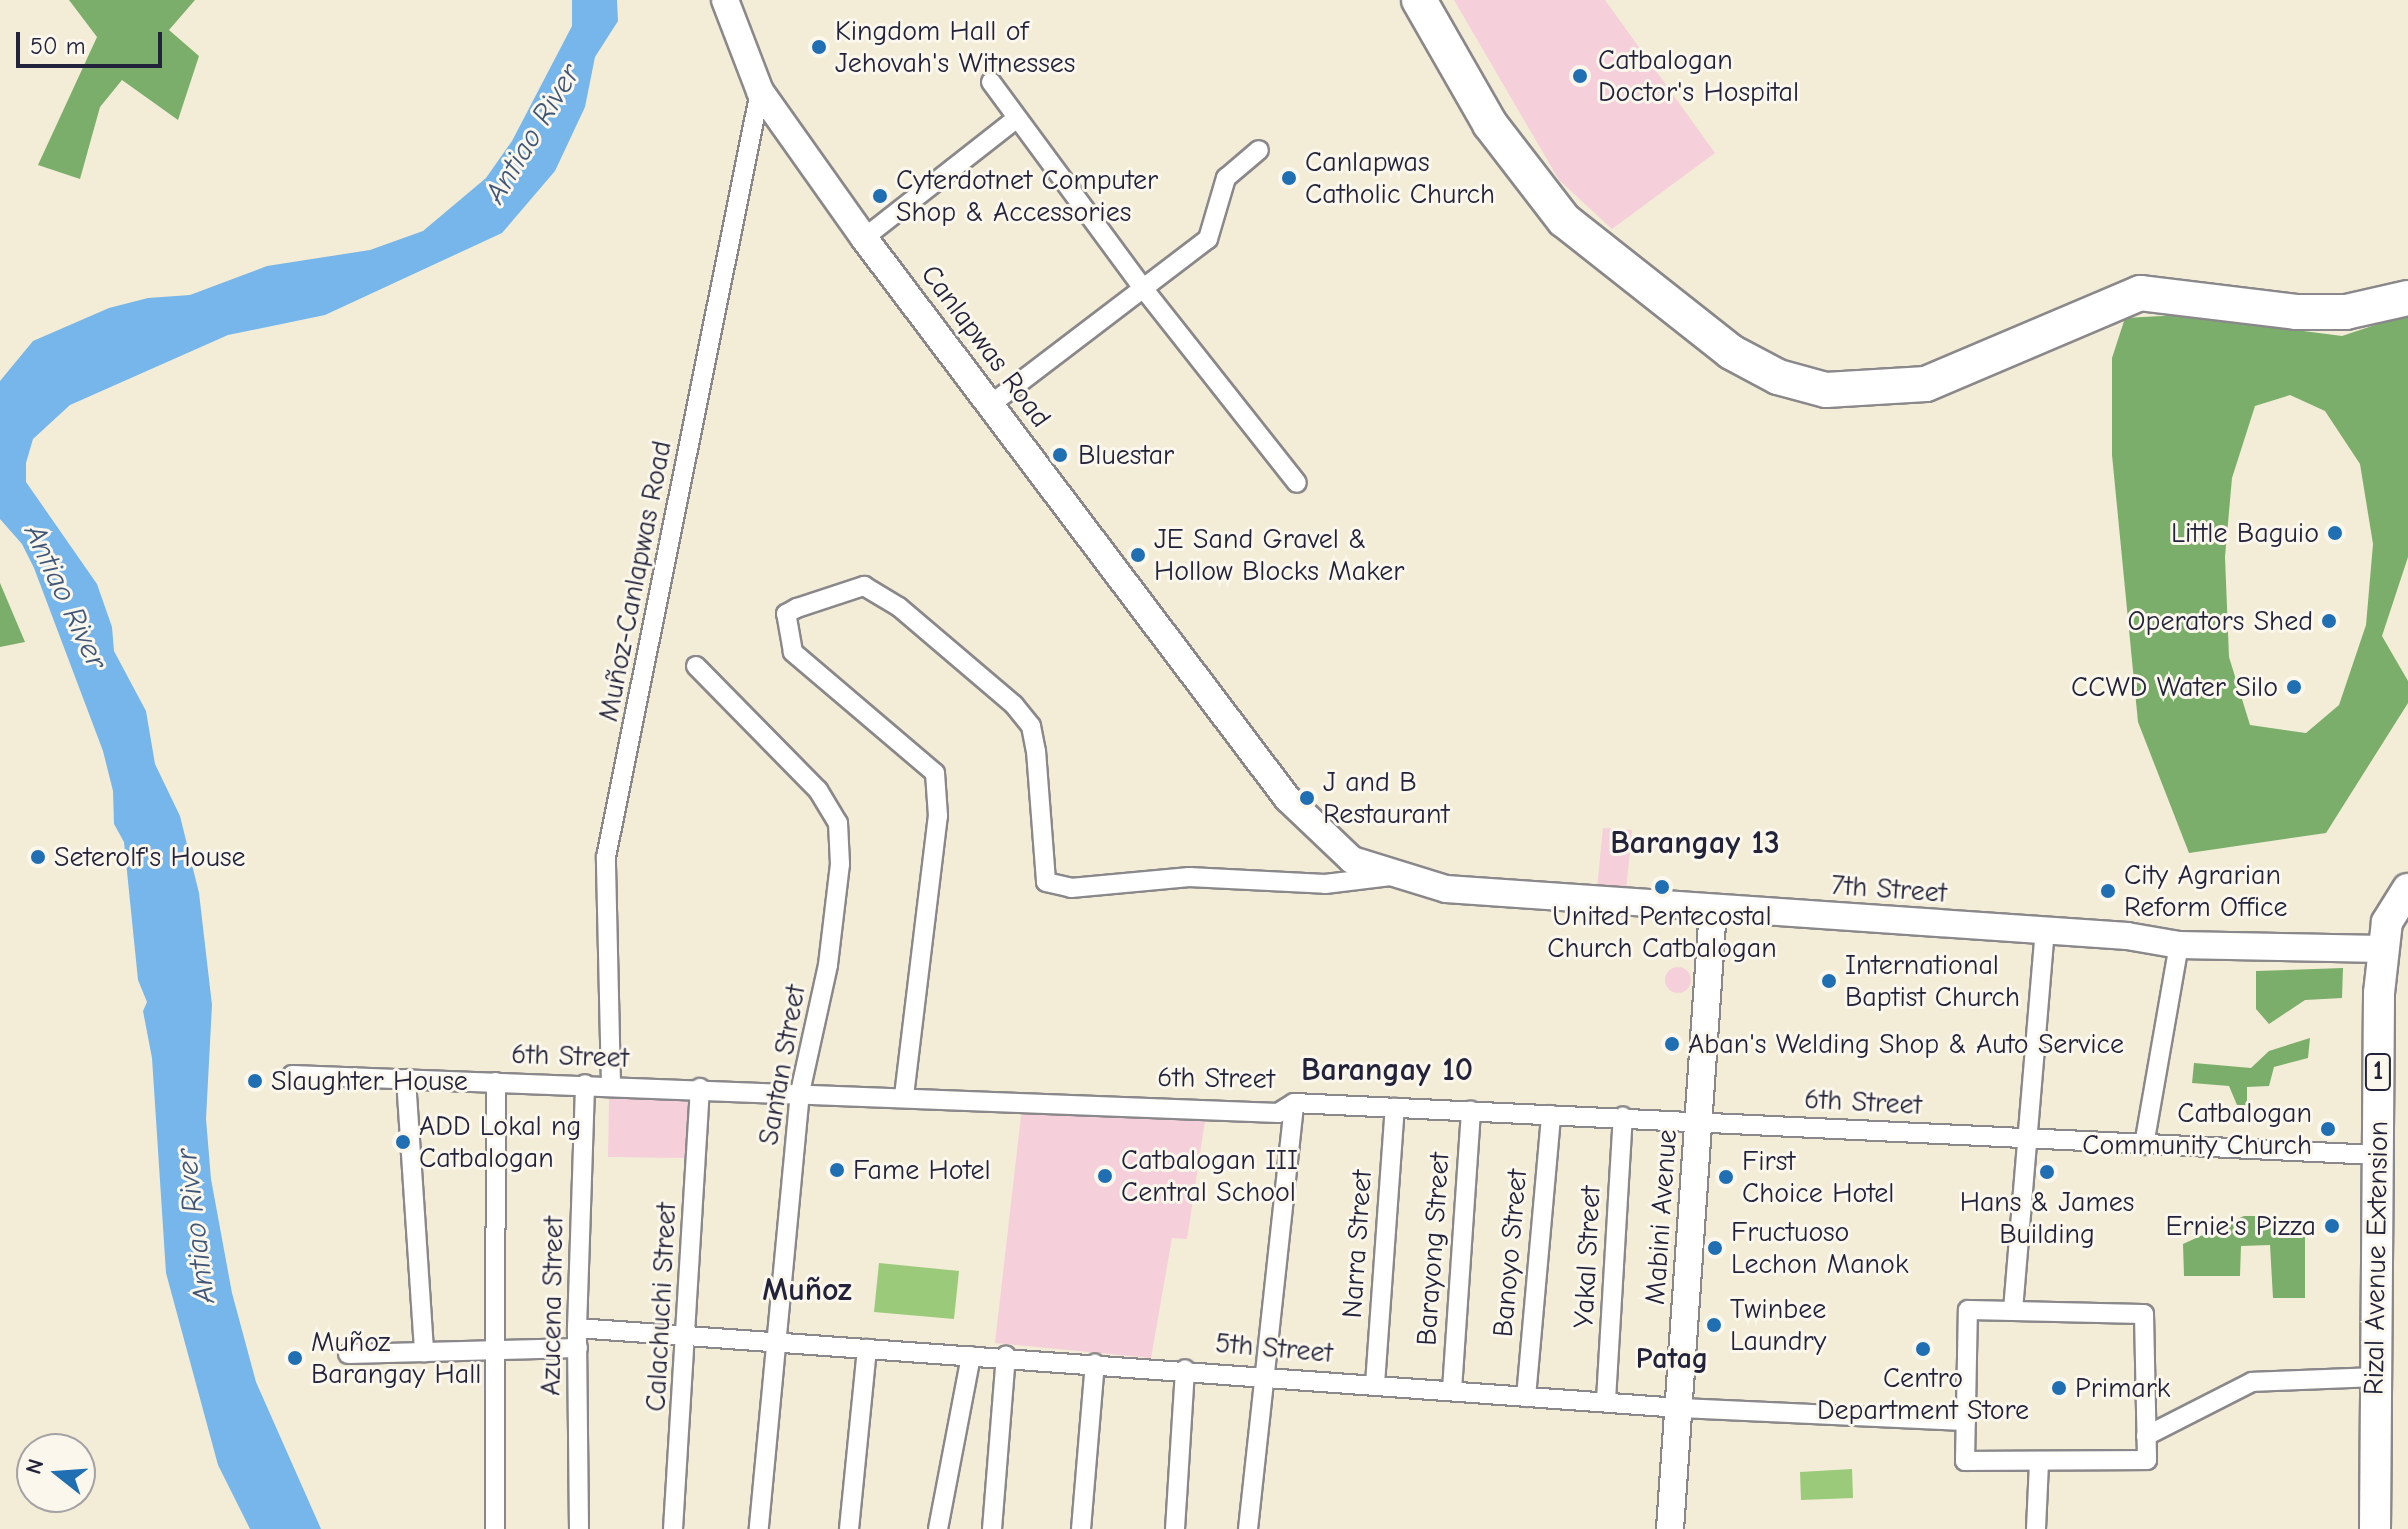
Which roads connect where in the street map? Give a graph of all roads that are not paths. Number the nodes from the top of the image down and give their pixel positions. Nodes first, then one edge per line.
1 (725, 0) edge
2 (1419, 0) edge
3 (991, 82) dead end
4 (760, 91) junction
5 (1017, 118) junction
6 (1259, 150) dead end
7 (864, 238) junction
8 (1143, 288) junction
9 (2408, 298) edge
10 (990, 405) junction
11 (1297, 483) dead end
12 (696, 666) dead end
13 (1393, 876) junction
14 (2404, 892) edge
15 (1713, 909) junction
16 (2045, 932) junction
17 (2179, 945) junction
18 (2382, 949) junction
19 (292, 1075) dead end
20 (406, 1079) junction
21 (496, 1082) junction
22 (585, 1084) junction
23 (611, 1085) junction
24 (700, 1088) junction
25 (800, 1092) junction
26 (904, 1096) junction
27 (1294, 1103) junction
28 (1395, 1108) junction
29 (1471, 1111) junction
30 (1551, 1115) junction
31 (1623, 1117) junction
32 (1700, 1123) junction
33 (2024, 1139) junction
34 (2144, 1145) junction
35 (2377, 1155) junction
36 (2013, 1310) junction
37 (577, 1328) junction
38 (689, 1336) junction
39 (773, 1342) junction
40 (578, 1348) junction
41 (493, 1349) junction
42 (867, 1349) junction
43 (424, 1352) junction
44 (348, 1354) dead end
45 (971, 1356) junction
46 (1006, 1356) junction
47 (1095, 1364) junction
48 (1185, 1369) junction
49 (1263, 1375) junction
50 (2374, 1377) junction
51 (1375, 1384) junction
52 (1452, 1390) junction
53 (1526, 1397) junction
54 (1606, 1400) junction
55 (1679, 1408) junction
56 (1966, 1421) junction
57 (2146, 1436) junction
58 (2039, 1462) junction
59 (495, 1529) edge
60 (579, 1529) edge
61 (673, 1529) edge
62 (759, 1529) edge
63 (849, 1529) edge
64 (938, 1529) edge
65 (992, 1529) edge
66 (1081, 1529) edge
67 (1175, 1529) edge
68 (1248, 1529) edge
69 (1670, 1529) edge
70 (2036, 1529) edge
71 (2375, 1529) edge

1 - 4 street, Canlapwas Road
2 - 9 highway
3 - 5 street
4 - 7 street, Canlapwas Road
4 - 23 street, Muñoz-Canlapwas Road
5 - 7 street
5 - 8 street
6 - 8 street
7 - 10 street, Canlapwas Road
8 - 10 street
8 - 11 street
10 - 13 street, Canlapwas Road
12 - 25 street, Santan Street
13 - 15 street, 7th Street
13 - 26 street
14 - 18 main road, Rizal Avenue Extension / 1
15 - 16 street, 7th Street
15 - 32 street, Mabini Avenue
16 - 17 street, 7th Street
16 - 33 street
17 - 18 street, 7th Street
17 - 34 street
18 - 35 main road, Rizal Avenue Extension / 1
19 - 20 street, 6th Street
20 - 21 street, 6th Street
20 - 43 street
21 - 22 street, 6th Street
21 - 41 street
22 - 23 street, 6th Street
22 - 37 street, Azucena Street
23 - 24 street, 6th Street
24 - 25 street, 6th Street
24 - 38 street, Calachuchi Street
25 - 26 street, 6th Street
25 - 39 street, Santan Street
26 - 27 street, 6th Street
27 - 28 street, 6th Street
27 - 49 street
28 - 29 street, 6th Street
28 - 51 street, Narra Street
29 - 30 street, 6th Street
29 - 52 street, Barayong Street
30 - 31 street, 6th Street
30 - 53 street, Banoyo Street
31 - 32 street, 6th Street
31 - 54 street, Yakal Street
32 - 33 street, 6th Street
32 - 55 street, Mabini Avenue
33 - 34 street, 6th Street
33 - 36 street
34 - 35 street, 6th Street
35 - 50 main road, Rizal Avenue Extension / 1
36 - 56 street
36 - 57 street
37 - 38 street, 5th Street
37 - 40 street, Azucena Street
38 - 39 street, 5th Street
38 - 61 street, Calachuchi Street
39 - 42 street, 5th Street
39 - 62 street, Santan Street
40 - 41 street
40 - 60 street, Azucena Street
41 - 43 street
41 - 59 street
42 - 45 street, 5th Street
42 - 63 street
43 - 44 street
45 - 46 street, 5th Street
45 - 64 street
46 - 47 street, 5th Street
46 - 65 street
47 - 48 street, 5th Street
47 - 66 street
48 - 49 street, 5th Street
48 - 67 street
49 - 51 street, 5th Street
49 - 68 street
50 - 57 street
50 - 71 main road, Rizal Avenue Extension / 1
51 - 52 street, 5th Street
52 - 53 street, 5th Street
53 - 54 street, 5th Street
54 - 55 street, 5th Street
55 - 56 street, 5th Street
55 - 69 street, Mabini Avenue
56 - 58 street
57 - 58 street
58 - 70 street

